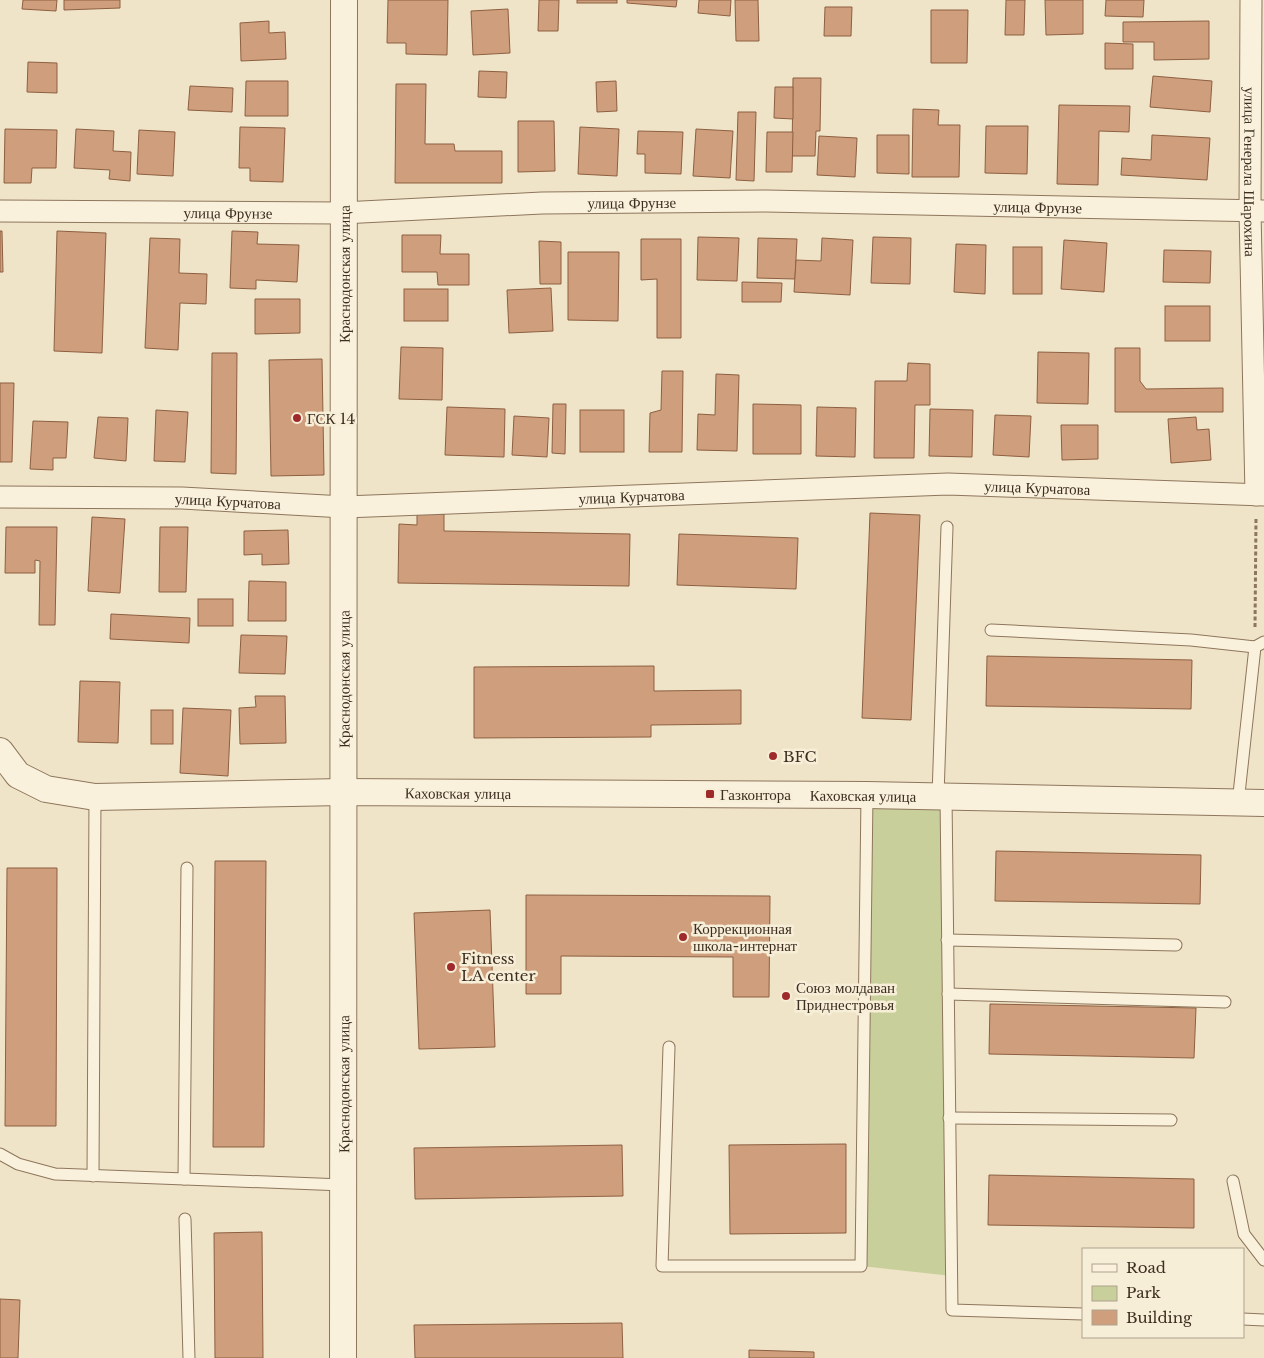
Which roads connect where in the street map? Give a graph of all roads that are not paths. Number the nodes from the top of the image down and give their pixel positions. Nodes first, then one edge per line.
1 (344, 0) edge
2 (1251, 0) edge
3 (0, 211) edge
4 (1257, 211) edge
5 (342, 213) junction
6 (1260, 495) edge
7 (0, 497) edge
8 (344, 507) junction
9 (946, 527) dead end
10 (991, 630) dead end
11 (1260, 644) edge
12 (0, 752) edge
13 (342, 792) junction
14 (867, 795) junction
15 (942, 796) junction
16 (95, 797) junction
17 (1238, 803) junction
18 (1264, 803) edge
19 (188, 868) dead end
20 (947, 940) junction
21 (1176, 945) dead end
22 (948, 994) junction
23 (1225, 1002) dead end
24 (669, 1047) dead end
25 (949, 1118) junction
26 (1172, 1120) dead end
27 (0, 1154) edge
28 (93, 1176) junction
29 (184, 1179) junction
30 (1232, 1181) dead end
31 (343, 1185) junction
32 (186, 1219) dead end
33 (1264, 1260) edge
34 (1082, 1314) edge
35 (1244, 1319) edge
36 (1264, 1320) edge
37 (189, 1358) edge
38 (343, 1358) edge

1 - 5 street, Краснодонская улица
2 - 4 street, улица Генерала Шарохина
3 - 5 street, улица Фрунзе
4 - 5 street, улица Фрунзе
4 - 6 street, улица Генерала Шарохина
5 - 8 street, Краснодонская улица
6 - 8 street, улица Курчатова
7 - 8 street, улица Курчатова
8 - 13 street, Краснодонская улица
9 - 15 lane
10 - 11 lane
11 - 17 lane
12 - 16 street, Каховская улица
13 - 14 street, Каховская улица
13 - 16 street, Каховская улица
13 - 31 street, Краснодонская улица
14 - 15 street, Каховская улица
14 - 24 lane
15 - 17 street, Каховская улица
15 - 20 lane
16 - 28 lane
17 - 18 street, Каховская улица
19 - 29 lane
20 - 21 lane
20 - 22 lane
22 - 23 lane
22 - 25 lane
25 - 26 lane
25 - 34 lane
27 - 28 lane
28 - 29 lane
29 - 31 lane
30 - 33 lane
31 - 38 street, Краснодонская улица
32 - 37 lane
35 - 36 lane

